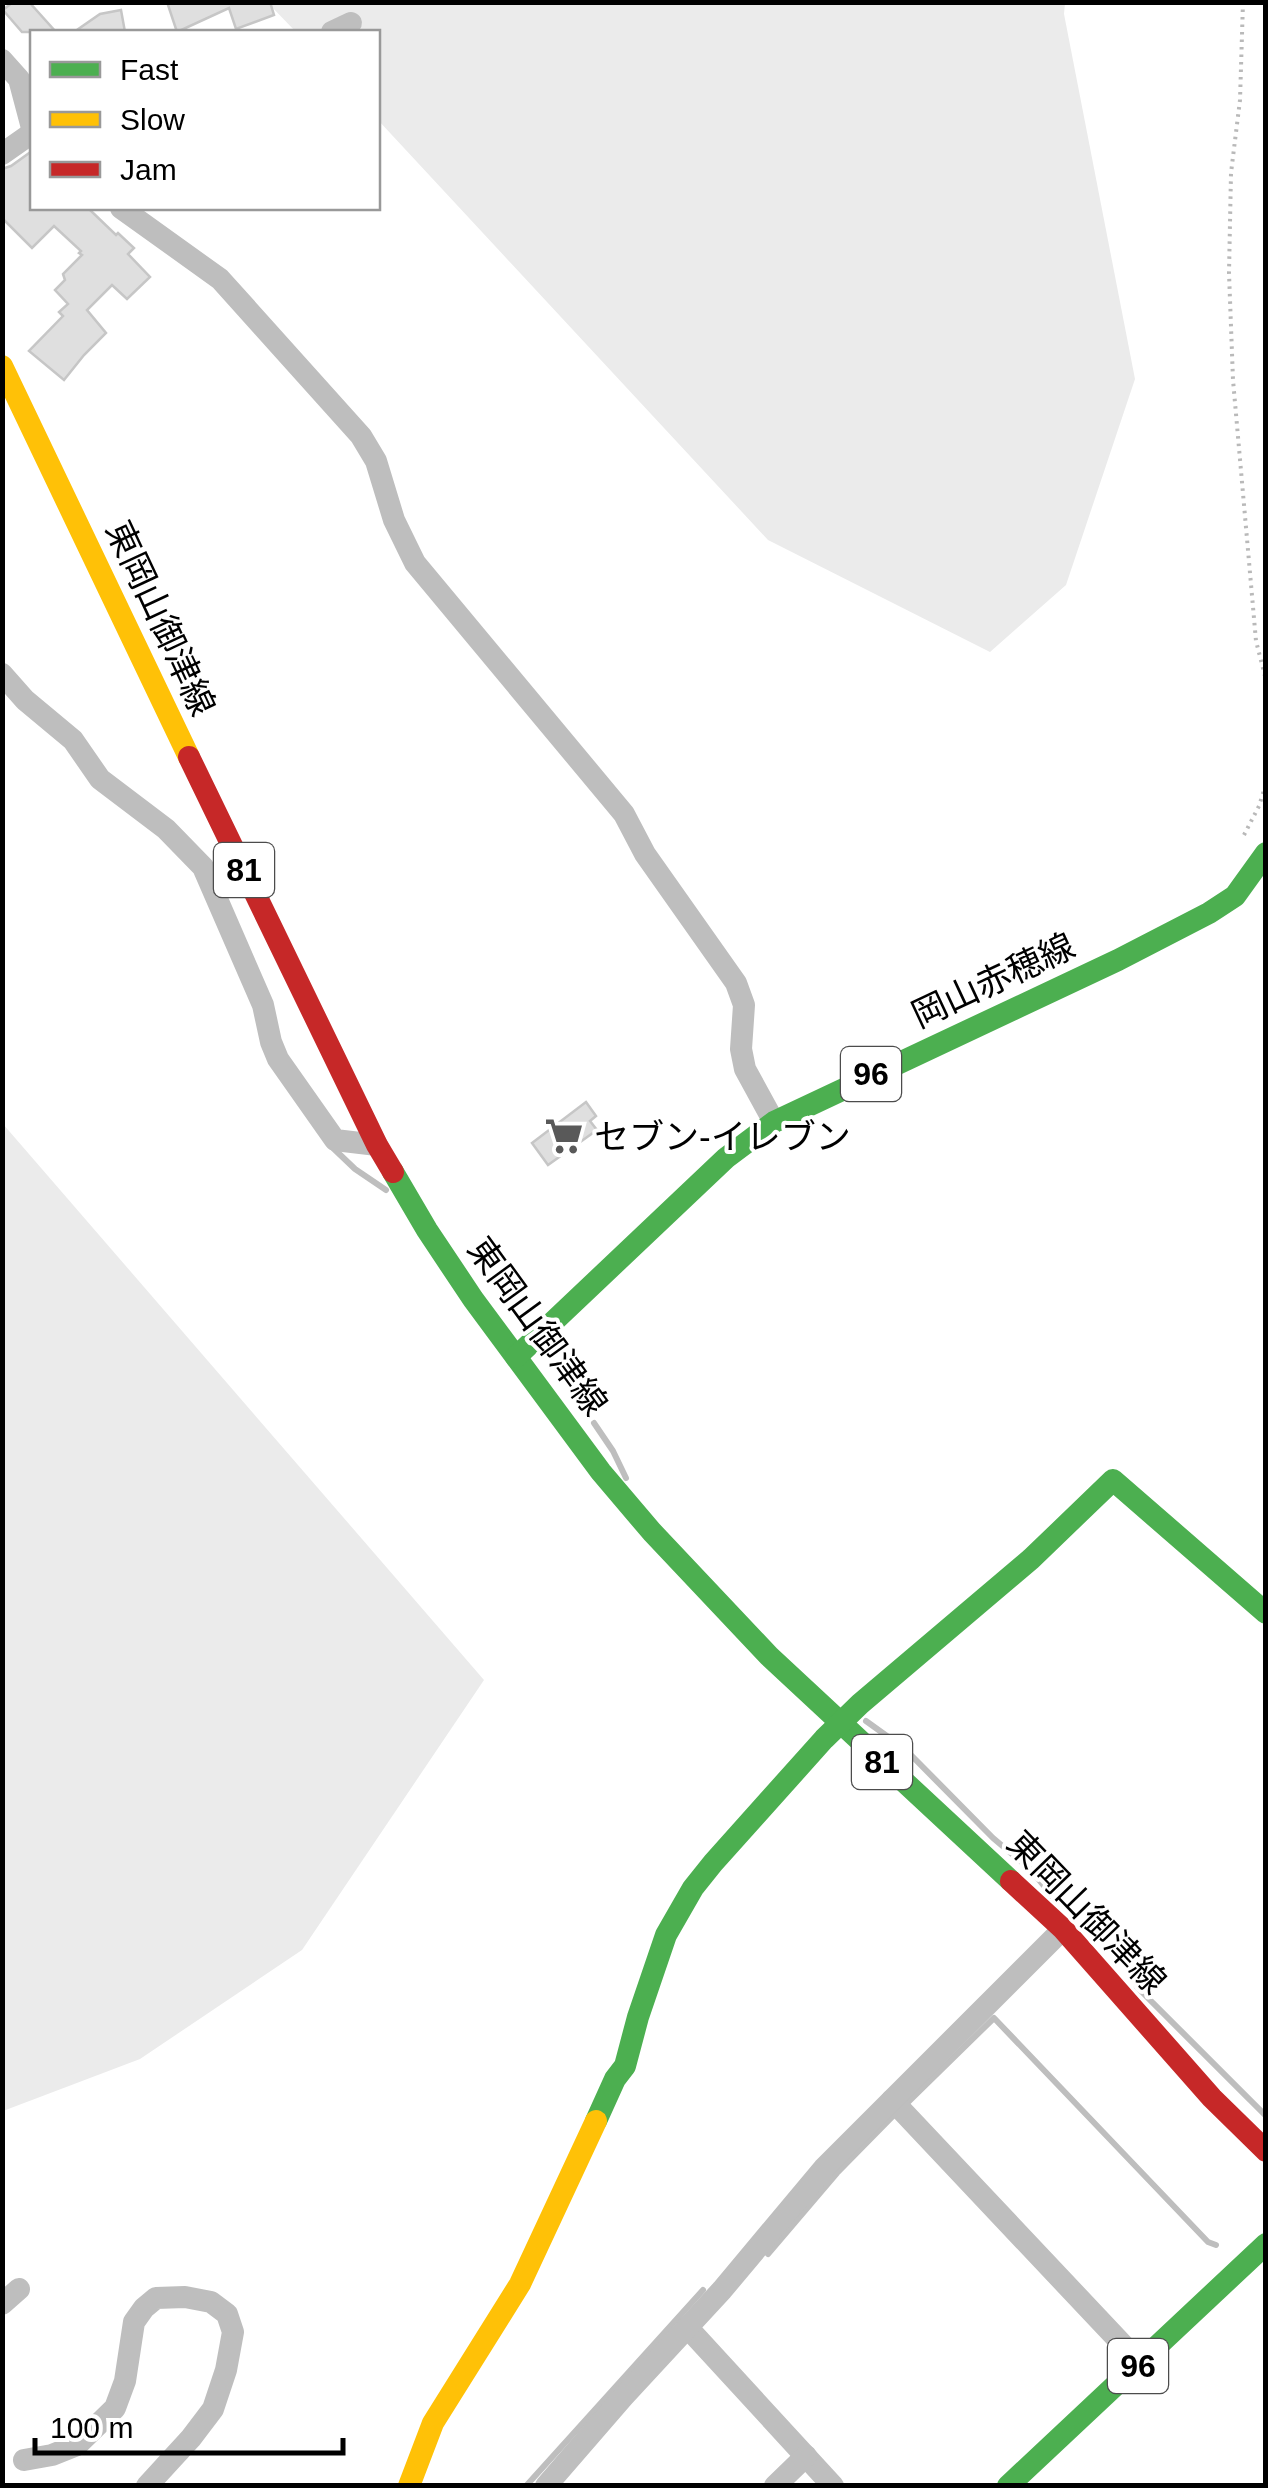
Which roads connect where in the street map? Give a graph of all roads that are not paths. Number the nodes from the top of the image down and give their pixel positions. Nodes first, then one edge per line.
1 (2, 60) edge
2 (30, 123) edge
3 (30, 132) edge
4 (2, 154) edge
5 (124, 210) edge
6 (2, 366) edge
7 (2, 674) edge
8 (1262, 867) edge
9 (774, 1122) junction
10 (377, 1145) junction
11 (516, 1357) junction
12 (1266, 1613) edge
13 (840, 1723) junction
14 (1063, 1929) junction
15 (898, 2106) junction
16 (1266, 2150) edge
17 (1266, 2244) edge
18 (688, 2327) junction
19 (1140, 2363) junction
20 (806, 2456) junction
21 (24, 2460) dead end
22 (147, 2486) edge
23 (408, 2486) edge
24 (546, 2486) edge
25 (775, 2486) edge
26 (833, 2486) edge
27 (1008, 2486) edge

1 - 2 street
3 - 4 street
5 - 9 street
6 - 10 main road, 東岡山御津線 / 81
7 - 10 street
8 - 9 main road, 岡山赤穂線 / 96
9 - 11 main road, 岡山赤穂線 / 96
10 - 11 main road, 東岡山御津線 / 81
11 - 13 main road, 東岡山御津線 / 81
12 - 13 main road
13 - 14 main road, 東岡山御津線 / 81
13 - 23 main road
14 - 15 street
14 - 16 main road, 東岡山御津線 / 81
15 - 18 street
15 - 19 street
17 - 19 main road, 96
18 - 20 street
18 - 24 street
19 - 27 main road, 96
20 - 25 street
20 - 26 street
21 - 22 street

